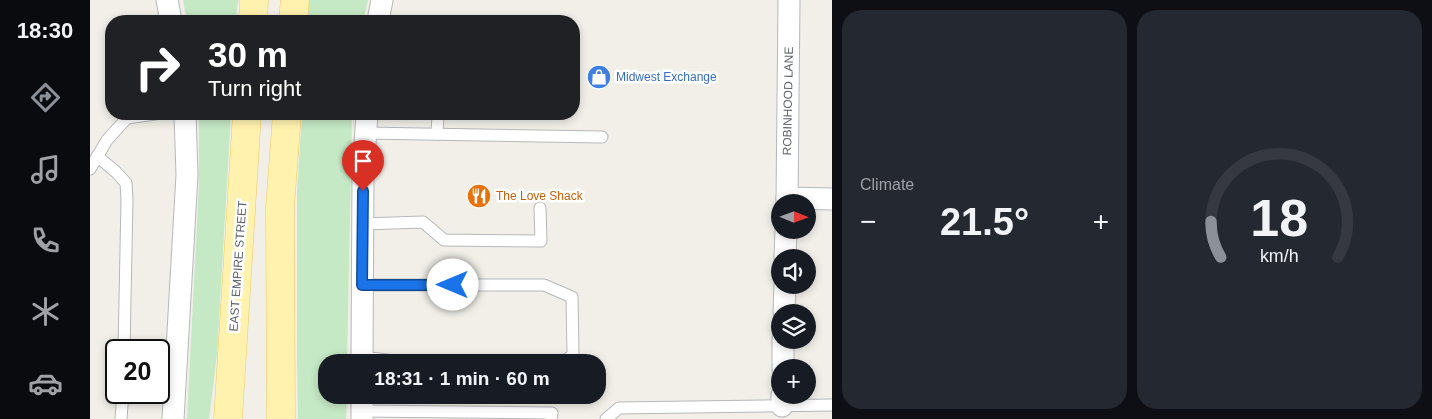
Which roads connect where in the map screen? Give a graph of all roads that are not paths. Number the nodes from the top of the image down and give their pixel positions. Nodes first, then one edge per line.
1 (167, 0) edge
2 (254, 0) edge
3 (295, 0) edge
4 (382, 0) edge
5 (789, 0) edge
6 (170, 15) edge
7 (253, 15) edge
8 (294, 15) edge
9 (379, 15) edge
10 (125, 120) edge
11 (185, 120) edge
12 (247, 120) edge
13 (287, 120) edge
14 (438, 120) edge
15 (366, 123) edge
16 (437, 134) junction
17 (602, 137) dead end
18 (98, 156) junction
19 (90, 169) edge
20 (787, 194) edge
21 (816, 199) edge
22 (832, 199) edge
23 (540, 208) dead end
24 (363, 224) junction
25 (362, 285) junction
26 (124, 339) edge
27 (362, 354) edge
28 (573, 354) edge
29 (771, 401) edge
30 (816, 403) edge
31 (123, 404) edge
32 (832, 405) edge
33 (362, 408) edge
34 (551, 416) edge
35 (122, 419) edge
36 (173, 419) edge
37 (228, 419) edge
38 (281, 419) edge
39 (606, 419) edge

1 - 6 street
2 - 7 main road
3 - 8 main road
4 - 9 street
5 - 20 street, ROBINHOOD LANE
10 - 18 lane
11 - 36 street
12 - 37 main road, EAST EMPIRE STREET
13 - 38 main road
14 - 16 lane
15 - 16 lane
15 - 24 street
16 - 17 lane
18 - 19 lane
18 - 26 lane
21 - 22 street
23 - 24 lane
24 - 25 street
25 - 27 street
25 - 28 lane
29 - 39 lane
30 - 32 lane
31 - 35 lane
33 - 34 lane

